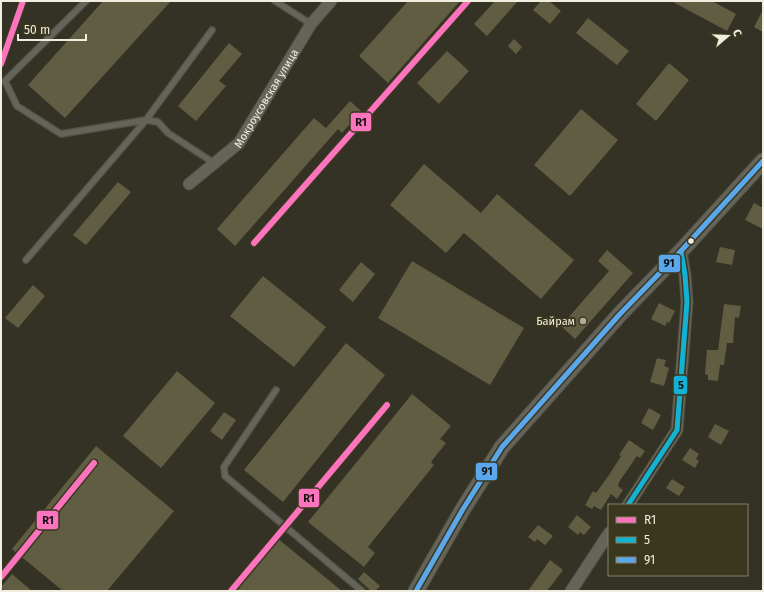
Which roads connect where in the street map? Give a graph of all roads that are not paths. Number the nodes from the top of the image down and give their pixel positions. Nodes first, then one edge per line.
1 (86, 1) edge
2 (275, 1) edge
3 (331, 1) edge
4 (311, 24) junction
5 (212, 30) dead end
6 (146, 120) junction
7 (763, 162) edge
8 (214, 163) junction
9 (189, 184) dead end
10 (681, 251) junction
11 (26, 260) dead end
12 (276, 390) dead end
13 (629, 504) edge
14 (608, 535) edge
15 (362, 591) edge
16 (416, 591) edge
17 (571, 591) edge

1 - 6 lane
2 - 4 lane
3 - 4 street, Мокроусовская улица
4 - 8 street, Мокроусовская улица
5 - 6 lane
6 - 8 lane
6 - 11 lane
7 - 10 main road
8 - 9 street, Мокроусовская улица
10 - 13 street
10 - 16 main road
12 - 15 lane
14 - 17 street

